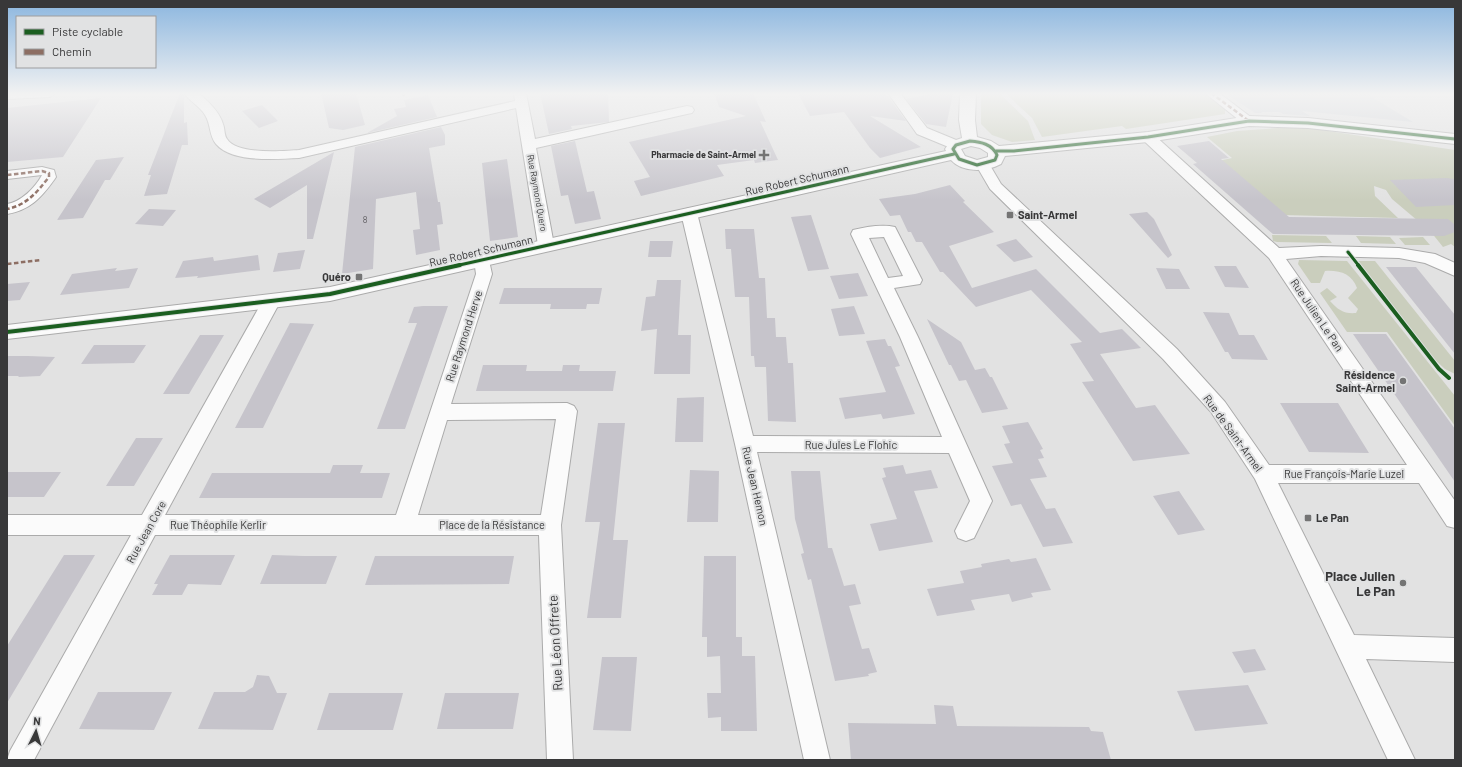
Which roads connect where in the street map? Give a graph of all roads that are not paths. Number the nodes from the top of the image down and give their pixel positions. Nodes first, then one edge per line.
1 (218, 129) edge
2 (399, 129) edge
3 (526, 129) edge
4 (602, 129) edge
5 (920, 129) edge
6 (965, 129) edge
7 (1200, 129) edge
8 (1343, 129) edge
9 (1361, 129) edge
10 (1148, 137) junction
11 (1455, 139) edge
12 (529, 145) junction
13 (960, 147) junction
14 (1455, 147) edge
15 (989, 158) junction
16 (7, 175) edge
17 (7, 209) edge
18 (688, 214) junction
19 (546, 245) junction
20 (1275, 254) junction
21 (482, 260) junction
22 (1455, 270) edge
23 (883, 284) dead end
24 (271, 302) junction
25 (7, 332) edge
26 (439, 412) junction
27 (745, 444) junction
28 (956, 445) junction
29 (1263, 474) junction
30 (1425, 474) junction
31 (1455, 519) edge
32 (7, 525) edge
33 (150, 525) junction
34 (404, 525) junction
35 (550, 525) junction
36 (966, 531) dead end
37 (1346, 647) junction
38 (1455, 650) edge
39 (20, 760) edge
40 (560, 760) edge
41 (817, 760) edge
42 (1402, 760) edge

1 - 2 street
3 - 12 street, Rue Raymond Quero
4 - 12 street
5 - 13 street
6 - 13 street
7 - 10 street
8 - 14 street
9 - 11 street
10 - 15 street
10 - 20 street, Rue Julien Le Pan
12 - 19 street, Rue Raymond Quero
13 - 15 street
13 - 15 street
13 - 18 street, Rue Robert Schumann
15 - 29 street, Rue de Saint-Armel
16 - 17 street
18 - 19 street, Rue Robert Schumann
18 - 27 street, Rue Jean Hemon
19 - 21 street, Rue Robert Schumann
20 - 22 street
20 - 30 street, Rue Julien Le Pan
21 - 24 street, Rue Robert Schumann
21 - 26 street, Rue Raymond Herve
23 - 28 street
24 - 25 street, Rue Robert Schumann
24 - 33 street, Rue Jean Core
26 - 34 street
26 - 35 street, Place de la Résistance
27 - 28 street, Rue Jules Le Flohic
27 - 41 street, Rue Jean Hemon
28 - 36 street
29 - 30 street, Rue François-Marie Luzel
29 - 37 street, Rue de Saint-Armel
30 - 31 street, Rue Julien Le Pan
32 - 33 street, Rue Théophile Kerlir
33 - 34 street, Rue Théophile Kerlir
33 - 39 street, Rue Jean Core
34 - 35 street, Place de la Résistance
35 - 40 street, Rue Léon Offrete
37 - 38 street
37 - 42 street, Rue de Saint-Armel

